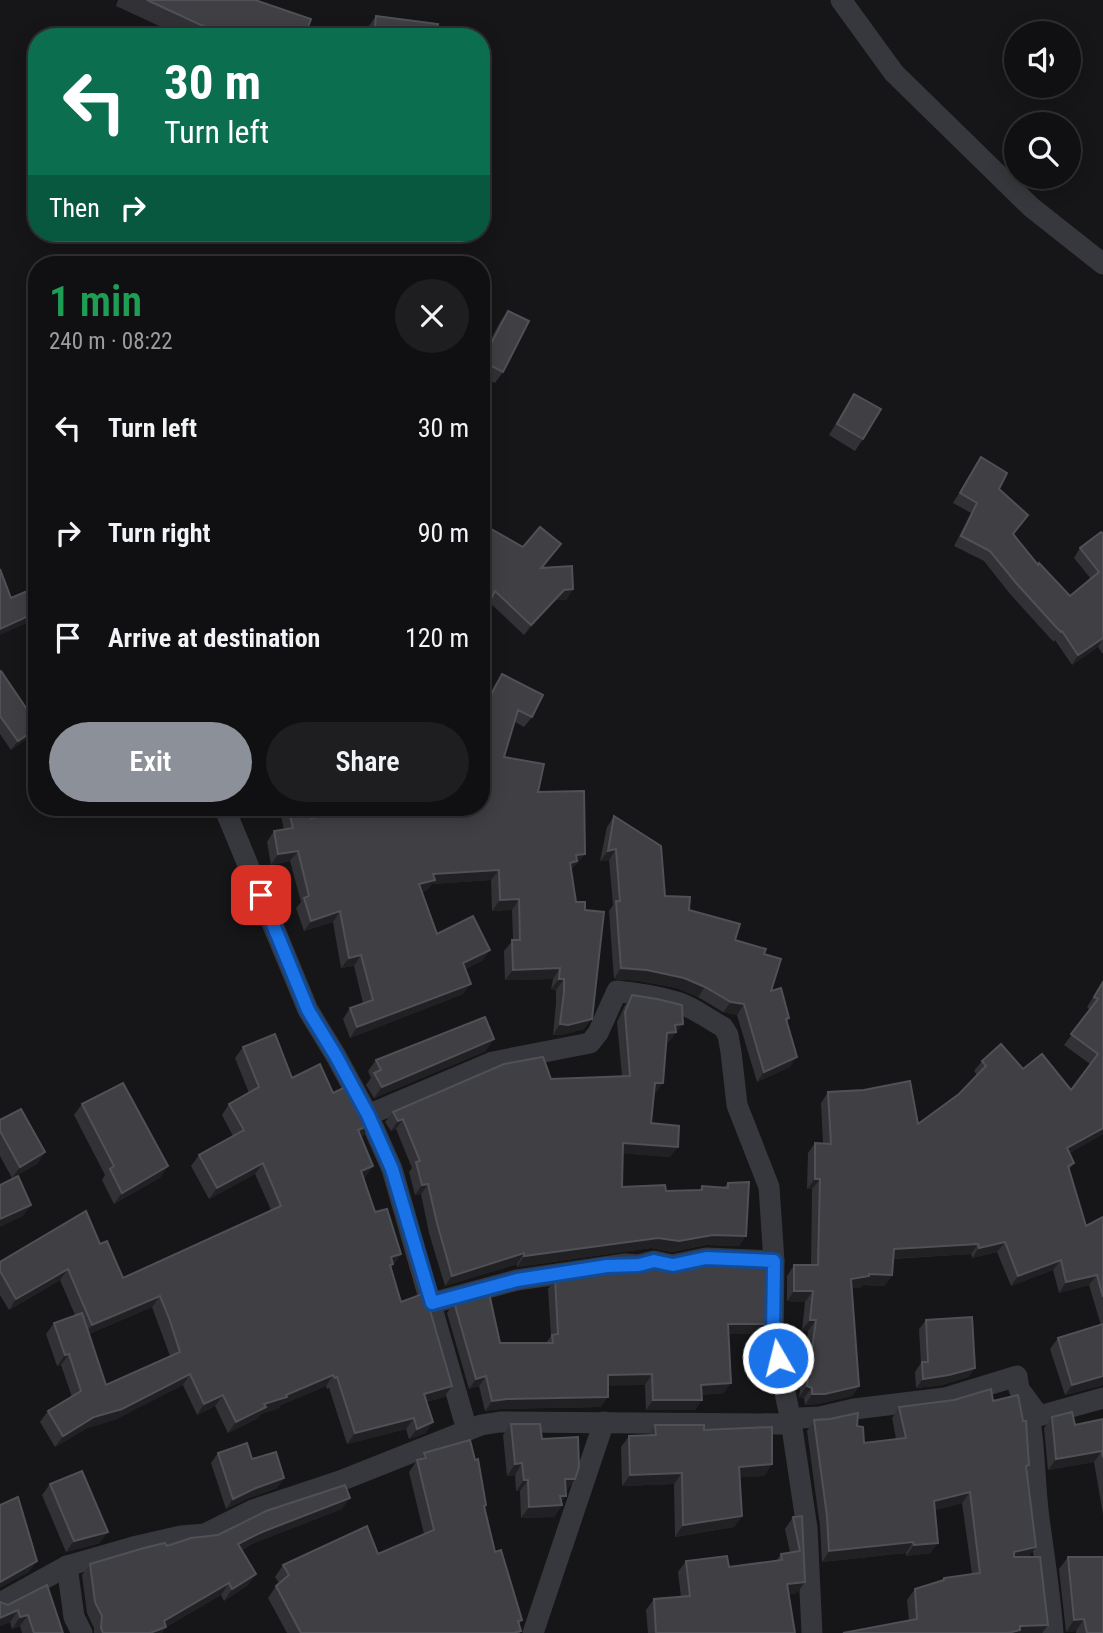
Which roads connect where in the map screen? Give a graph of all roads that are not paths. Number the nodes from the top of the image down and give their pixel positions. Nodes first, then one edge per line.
1 (841, 0) edge
2 (1103, 264) edge
3 (228, 816) edge
4 (368, 1115) junction
5 (774, 1261) junction
6 (432, 1303) junction
7 (1103, 1398) edge
8 (1026, 1401) junction
9 (604, 1422) junction
10 (791, 1422) junction
11 (467, 1430) junction
12 (67, 1566) junction
13 (0, 1602) edge
14 (82, 1633) edge
15 (533, 1633) edge
16 (812, 1633) edge
17 (1053, 1633) edge

1 - 2 street
3 - 4 street
4 - 5 street
4 - 6 street
5 - 6 street
5 - 10 street
6 - 11 street
7 - 8 street
8 - 10 street
8 - 17 street
9 - 10 street
9 - 11 street
9 - 15 street
10 - 16 street
11 - 12 street
12 - 13 street
12 - 14 street

